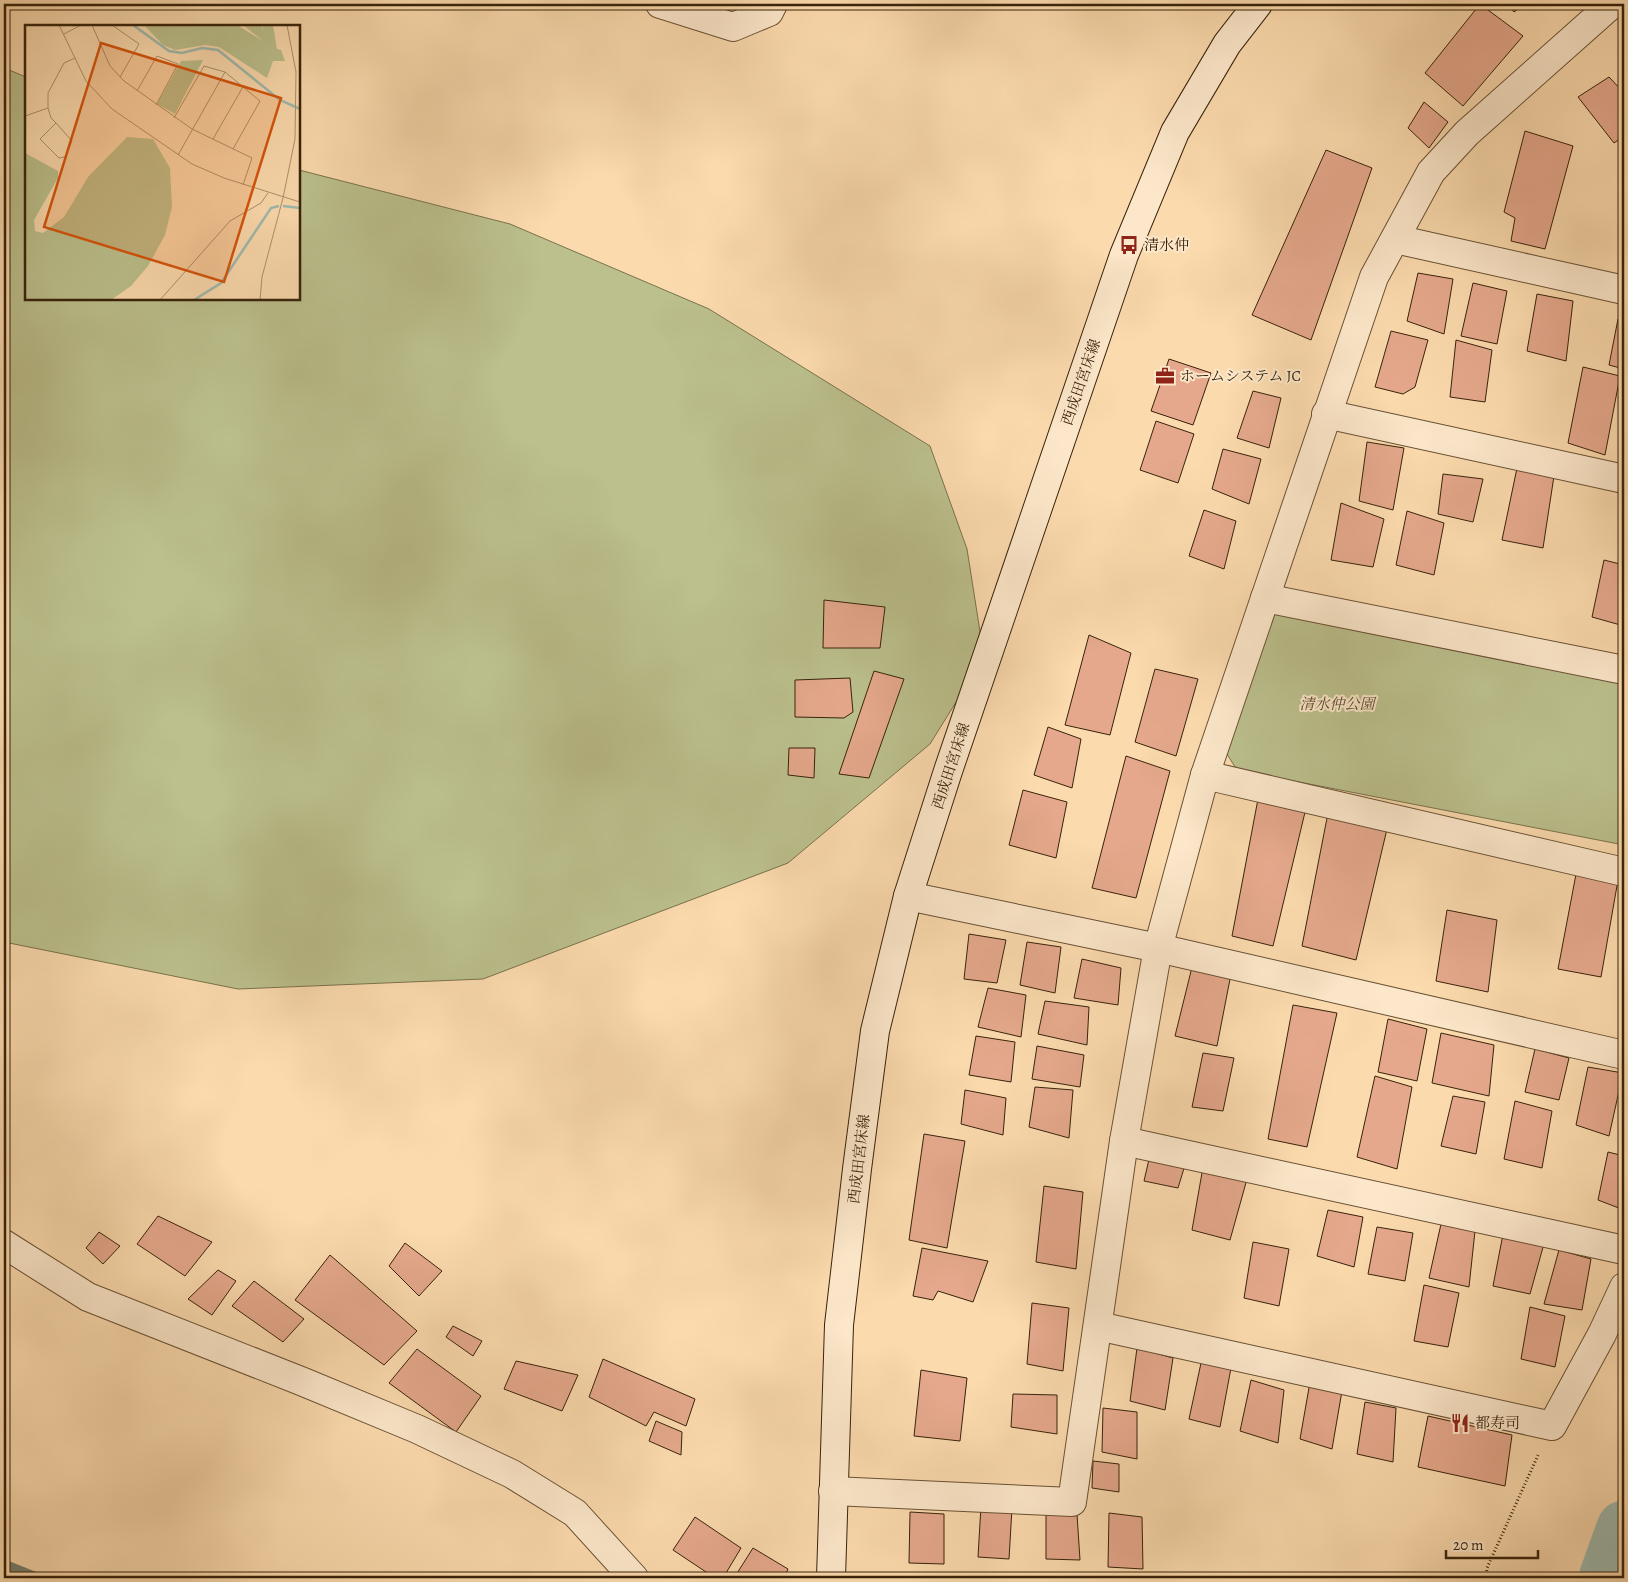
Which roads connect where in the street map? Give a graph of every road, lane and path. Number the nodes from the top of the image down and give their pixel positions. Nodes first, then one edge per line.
1 (660, 4) edge
2 (773, 4) edge
3 (1258, 4) edge
4 (1612, 4) edge
5 (1395, 239) junction
6 (1624, 290) edge
7 (1326, 414) junction
8 (1624, 479) edge
9 (1265, 598) junction
10 (1624, 670) edge
11 (1205, 775) junction
12 (1624, 872) edge
13 (908, 896) junction
14 (1158, 948) junction
15 (1624, 1054) edge
16 (1124, 1141) junction
17 (4, 1244) edge
18 (1624, 1250) edge
19 (1624, 1287) edge
20 (1098, 1326) junction
21 (1552, 1426) junction
22 (832, 1491) junction
23 (634, 1578) edge
24 (830, 1578) edge
25 (1486, 1578) edge

1 - 2 street
3 - 13 street, 西成田宮床線
4 - 5 street
5 - 6 street
5 - 7 street
7 - 8 street
7 - 9 street
9 - 10 street
9 - 11 street
11 - 12 street
11 - 14 street
13 - 14 street
13 - 22 street, 西成田宮床線
14 - 15 street
14 - 16 street
16 - 18 street
16 - 20 street
17 - 23 street
19 - 21 street
20 - 21 street
20 - 22 street
21 - 25 path
22 - 24 street, 西成田宮床線

